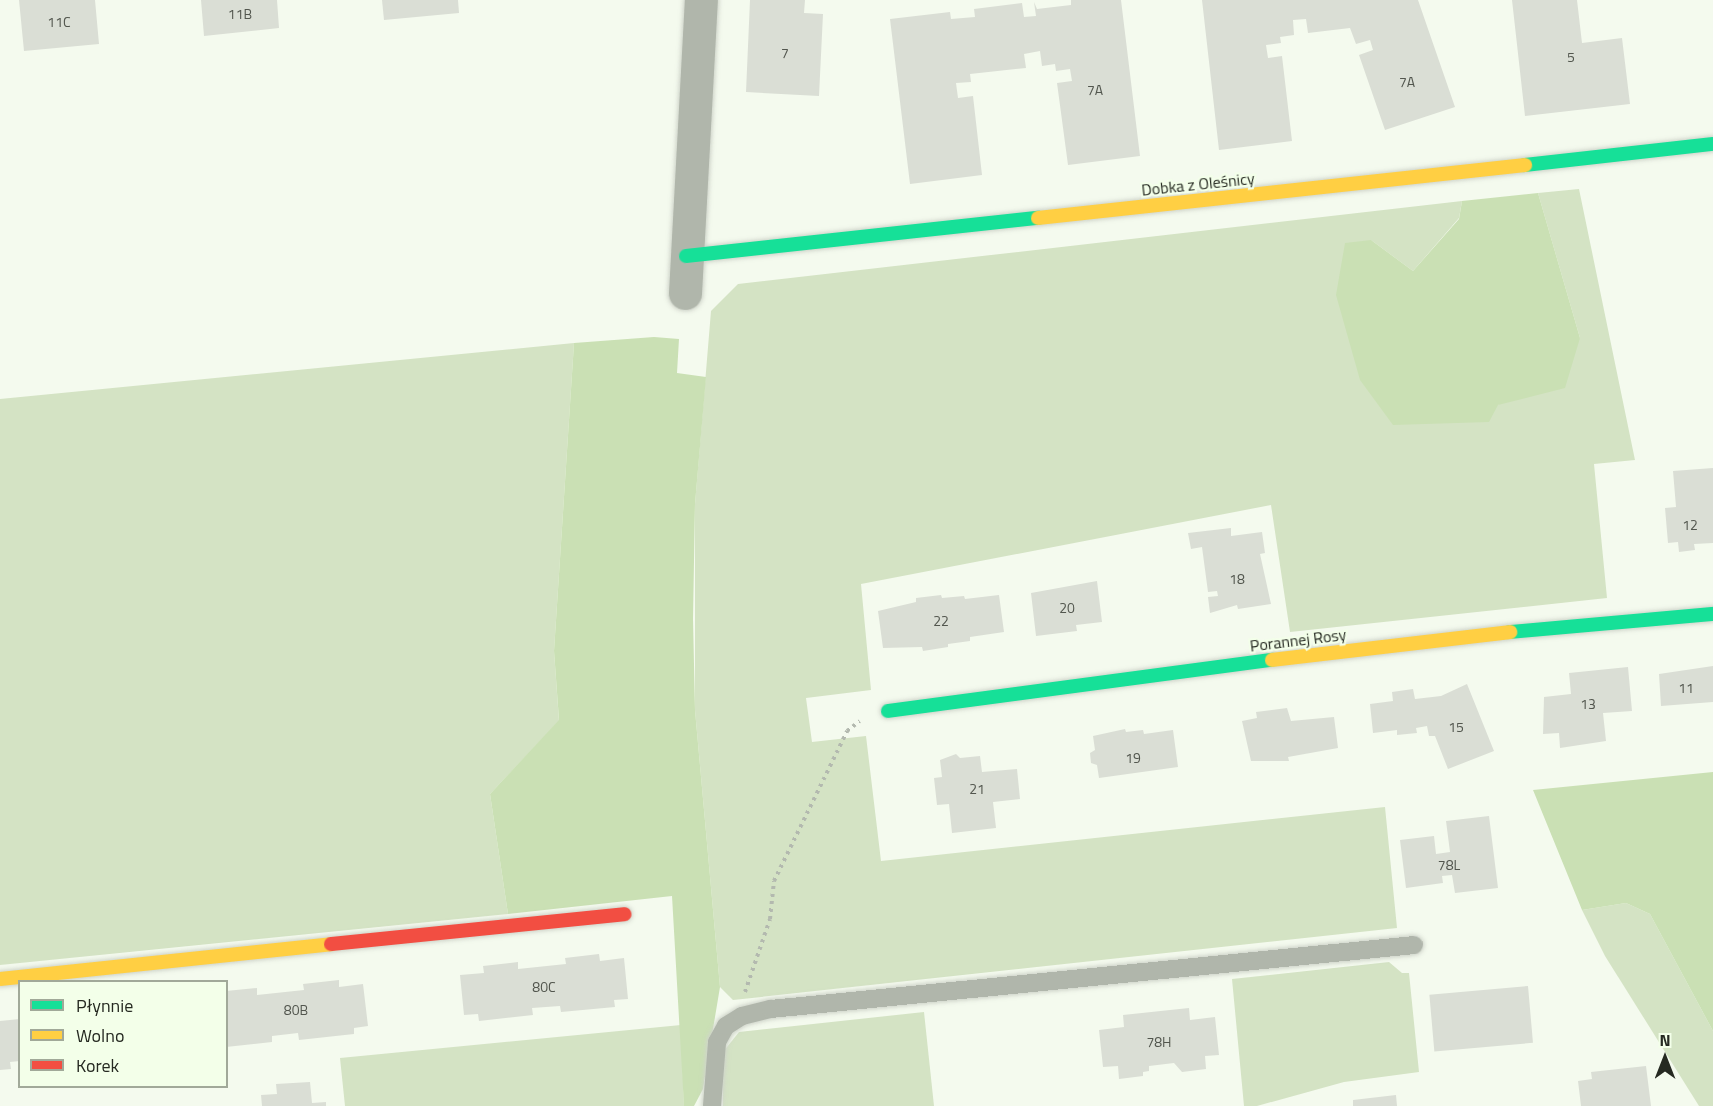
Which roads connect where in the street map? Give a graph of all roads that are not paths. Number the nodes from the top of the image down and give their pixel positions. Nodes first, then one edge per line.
1 (701, 0) edge
2 (1713, 144) edge
3 (686, 256) junction
4 (685, 293) dead end
5 (1713, 614) edge
6 (888, 711) road end
7 (624, 914) dead end
8 (1414, 945) dead end
9 (0, 979) edge
10 (712, 1106) edge

1 - 3 street
2 - 3 street, Dobka z Oleśnicy
3 - 4 street
5 - 6 street, Porannej Rosy
7 - 9 street
8 - 10 lane

